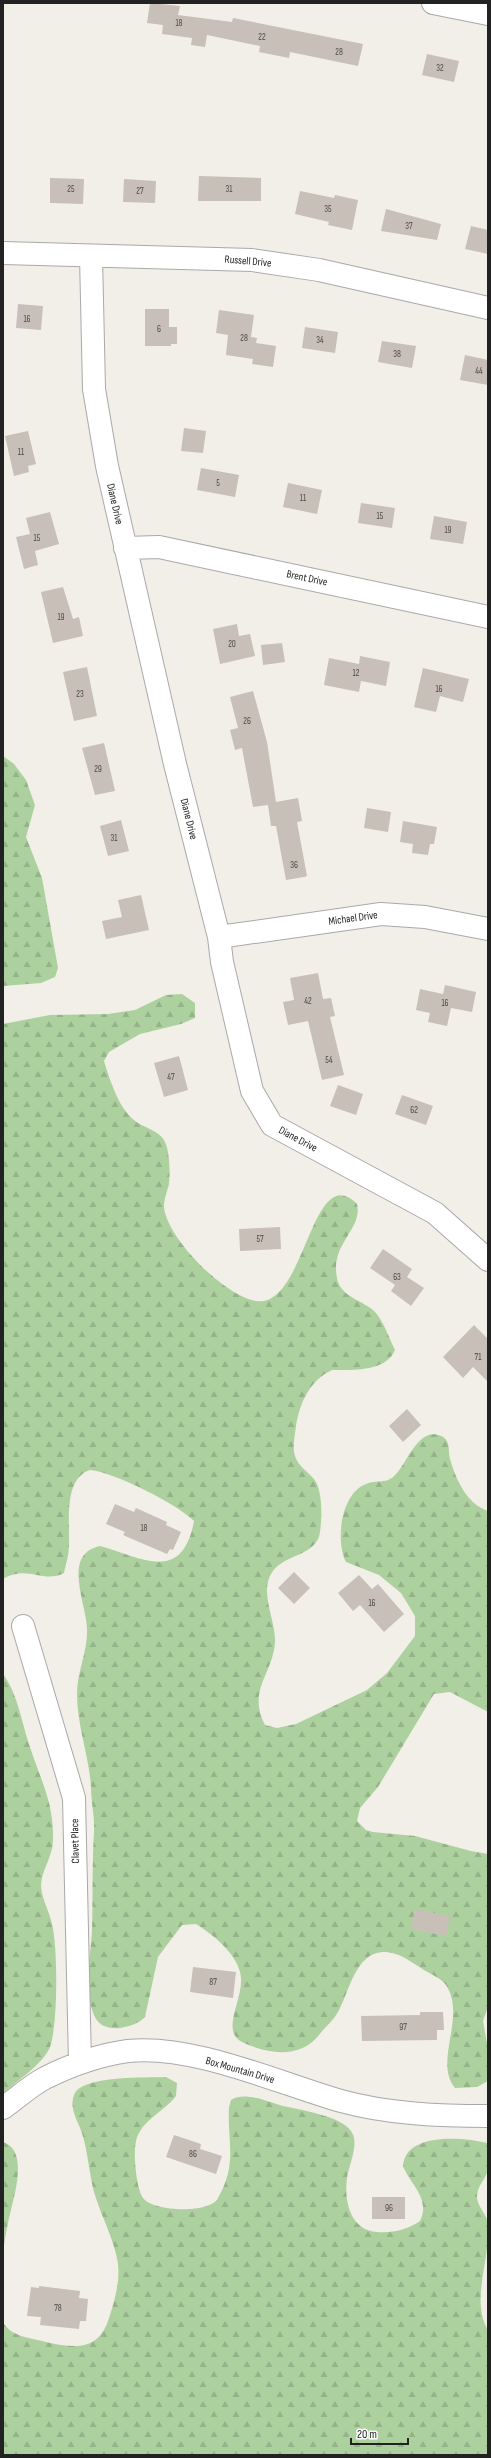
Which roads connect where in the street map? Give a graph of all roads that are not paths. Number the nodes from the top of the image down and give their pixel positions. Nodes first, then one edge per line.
1 (433, 3) edge
2 (488, 14) edge
3 (3, 253) edge
4 (92, 256) junction
5 (488, 308) edge
6 (125, 548) junction
7 (488, 617) edge
8 (488, 929) edge
9 (219, 937) junction
10 (488, 1260) edge
11 (23, 1626) dead end
12 (80, 2063) junction
13 (3, 2108) edge
14 (488, 2116) edge

1 - 2 street
3 - 4 street, Russell Drive
4 - 5 street, Russell Drive
4 - 6 street, Diane Drive
6 - 7 street, Brent Drive
6 - 9 street, Diane Drive
8 - 9 street, Michael Drive
9 - 10 street, Diane Drive
11 - 12 street, Clavet Place
12 - 13 street, Box Mountain Drive
12 - 14 street, Box Mountain Drive

